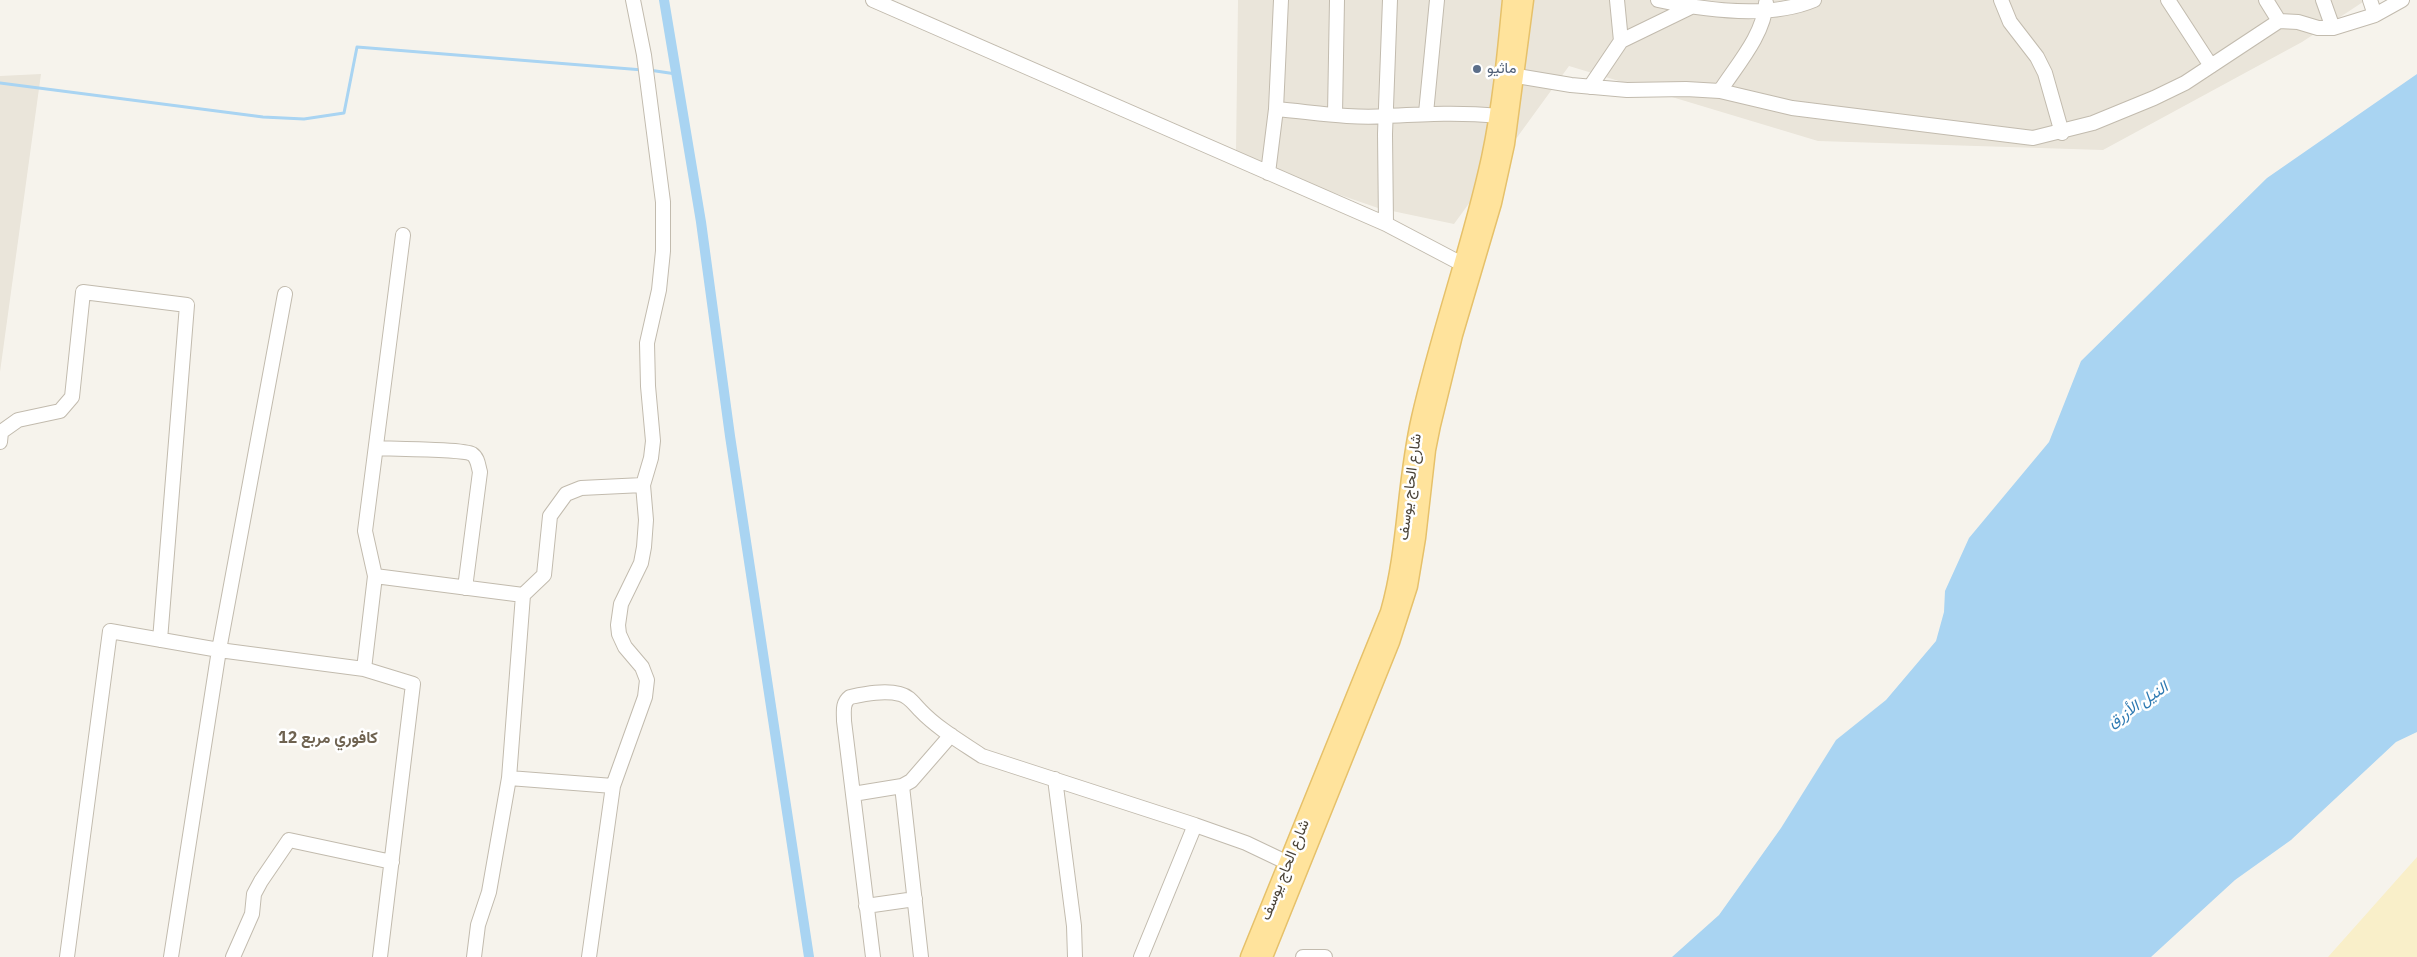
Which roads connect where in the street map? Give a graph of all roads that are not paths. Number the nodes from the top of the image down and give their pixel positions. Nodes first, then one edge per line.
1 (634, 0) edge
2 (873, 0) edge
3 (1281, 0) edge
4 (1337, 0) edge
5 (1390, 0) edge
6 (1437, 0) edge
7 (1511, 0) edge
8 (1525, 0) edge
9 (1617, 0) edge
10 (1658, 0) edge
11 (1814, 0) edge
12 (2001, 0) edge
13 (2168, 0) edge
14 (2266, 0) edge
15 (2323, 0) edge
16 (2370, 0) edge
17 (2402, 0) edge
18 (1691, 3) edge
19 (1766, 5) edge
20 (2375, 14) junction
21 (2279, 21) junction
22 (2333, 28) junction
23 (1621, 41) junction
24 (2211, 66) junction
25 (1517, 76) junction
26 (1590, 86) junction
27 (1720, 92) junction
28 (1276, 109) junction
29 (1426, 113) junction
30 (1335, 114) junction
31 (1386, 116) junction
32 (1498, 116) junction
33 (2062, 133) junction
34 (1268, 173) junction
35 (1386, 224) junction
36 (403, 235) dead end
37 (1462, 264) junction
38 (285, 294) dead end
39 (0, 435) edge
40 (376, 448) junction
41 (643, 485) junction
42 (375, 576) junction
43 (465, 588) junction
44 (523, 595) junction
45 (160, 640) junction
46 (219, 650) junction
47 (364, 669) junction
48 (951, 735) junction
49 (509, 778) junction
50 (1055, 779) junction
51 (613, 786) junction
52 (902, 786) junction
53 (852, 794) junction
54 (1195, 825) junction
55 (392, 862) junction
56 (1288, 863) junction
57 (915, 899) junction
58 (866, 906) junction
59 (67, 957) edge
60 (170, 957) edge
61 (233, 957) edge
62 (380, 957) edge
63 (474, 957) edge
64 (589, 957) edge
65 (873, 957) edge
66 (921, 957) edge
67 (1075, 957) edge
68 (1141, 957) edge
69 (1249, 957) edge
70 (1264, 957) edge
71 (1303, 957) edge
72 (1325, 957) edge

1 - 41 street
2 - 34 street
3 - 28 street
4 - 30 street
5 - 31 street
6 - 29 street
7 - 32 main road, شارع الحاج يوسف
8 - 25 main road, شارع الحاج يوسف
9 - 23 street
10 - 18 street
11 - 19 street
12 - 33 street
13 - 24 street
14 - 21 street
15 - 22 street
16 - 20 street
17 - 20 street
18 - 19 street
18 - 23 street
19 - 27 street
20 - 22 street
21 - 22 street
21 - 24 street
23 - 26 street
24 - 33 street
25 - 26 street
25 - 70 main road, شارع الحاج يوسف
26 - 27 street
27 - 33 street
28 - 30 street
28 - 34 street
29 - 31 street
29 - 32 street
30 - 31 street
31 - 35 street
32 - 37 main road, شارع الحاج يوسف
34 - 35 street
35 - 37 street
36 - 40 street
37 - 56 main road, شارع الحاج يوسف
38 - 46 street
39 - 45 street
40 - 42 street
40 - 43 street
41 - 44 street
41 - 51 street
42 - 43 street
42 - 47 street
43 - 44 street
44 - 49 street
45 - 46 street
45 - 59 street
46 - 47 street
46 - 60 street
47 - 55 street
48 - 50 street
48 - 52 street
48 - 53 street
49 - 51 street
49 - 63 street
50 - 54 street
50 - 67 street
51 - 64 street
52 - 53 street
52 - 57 street
53 - 58 street
54 - 56 street
54 - 68 street
55 - 61 street
55 - 62 street
56 - 69 main road, شارع الحاج يوسف
57 - 58 street
57 - 66 street
58 - 65 street
71 - 72 street

